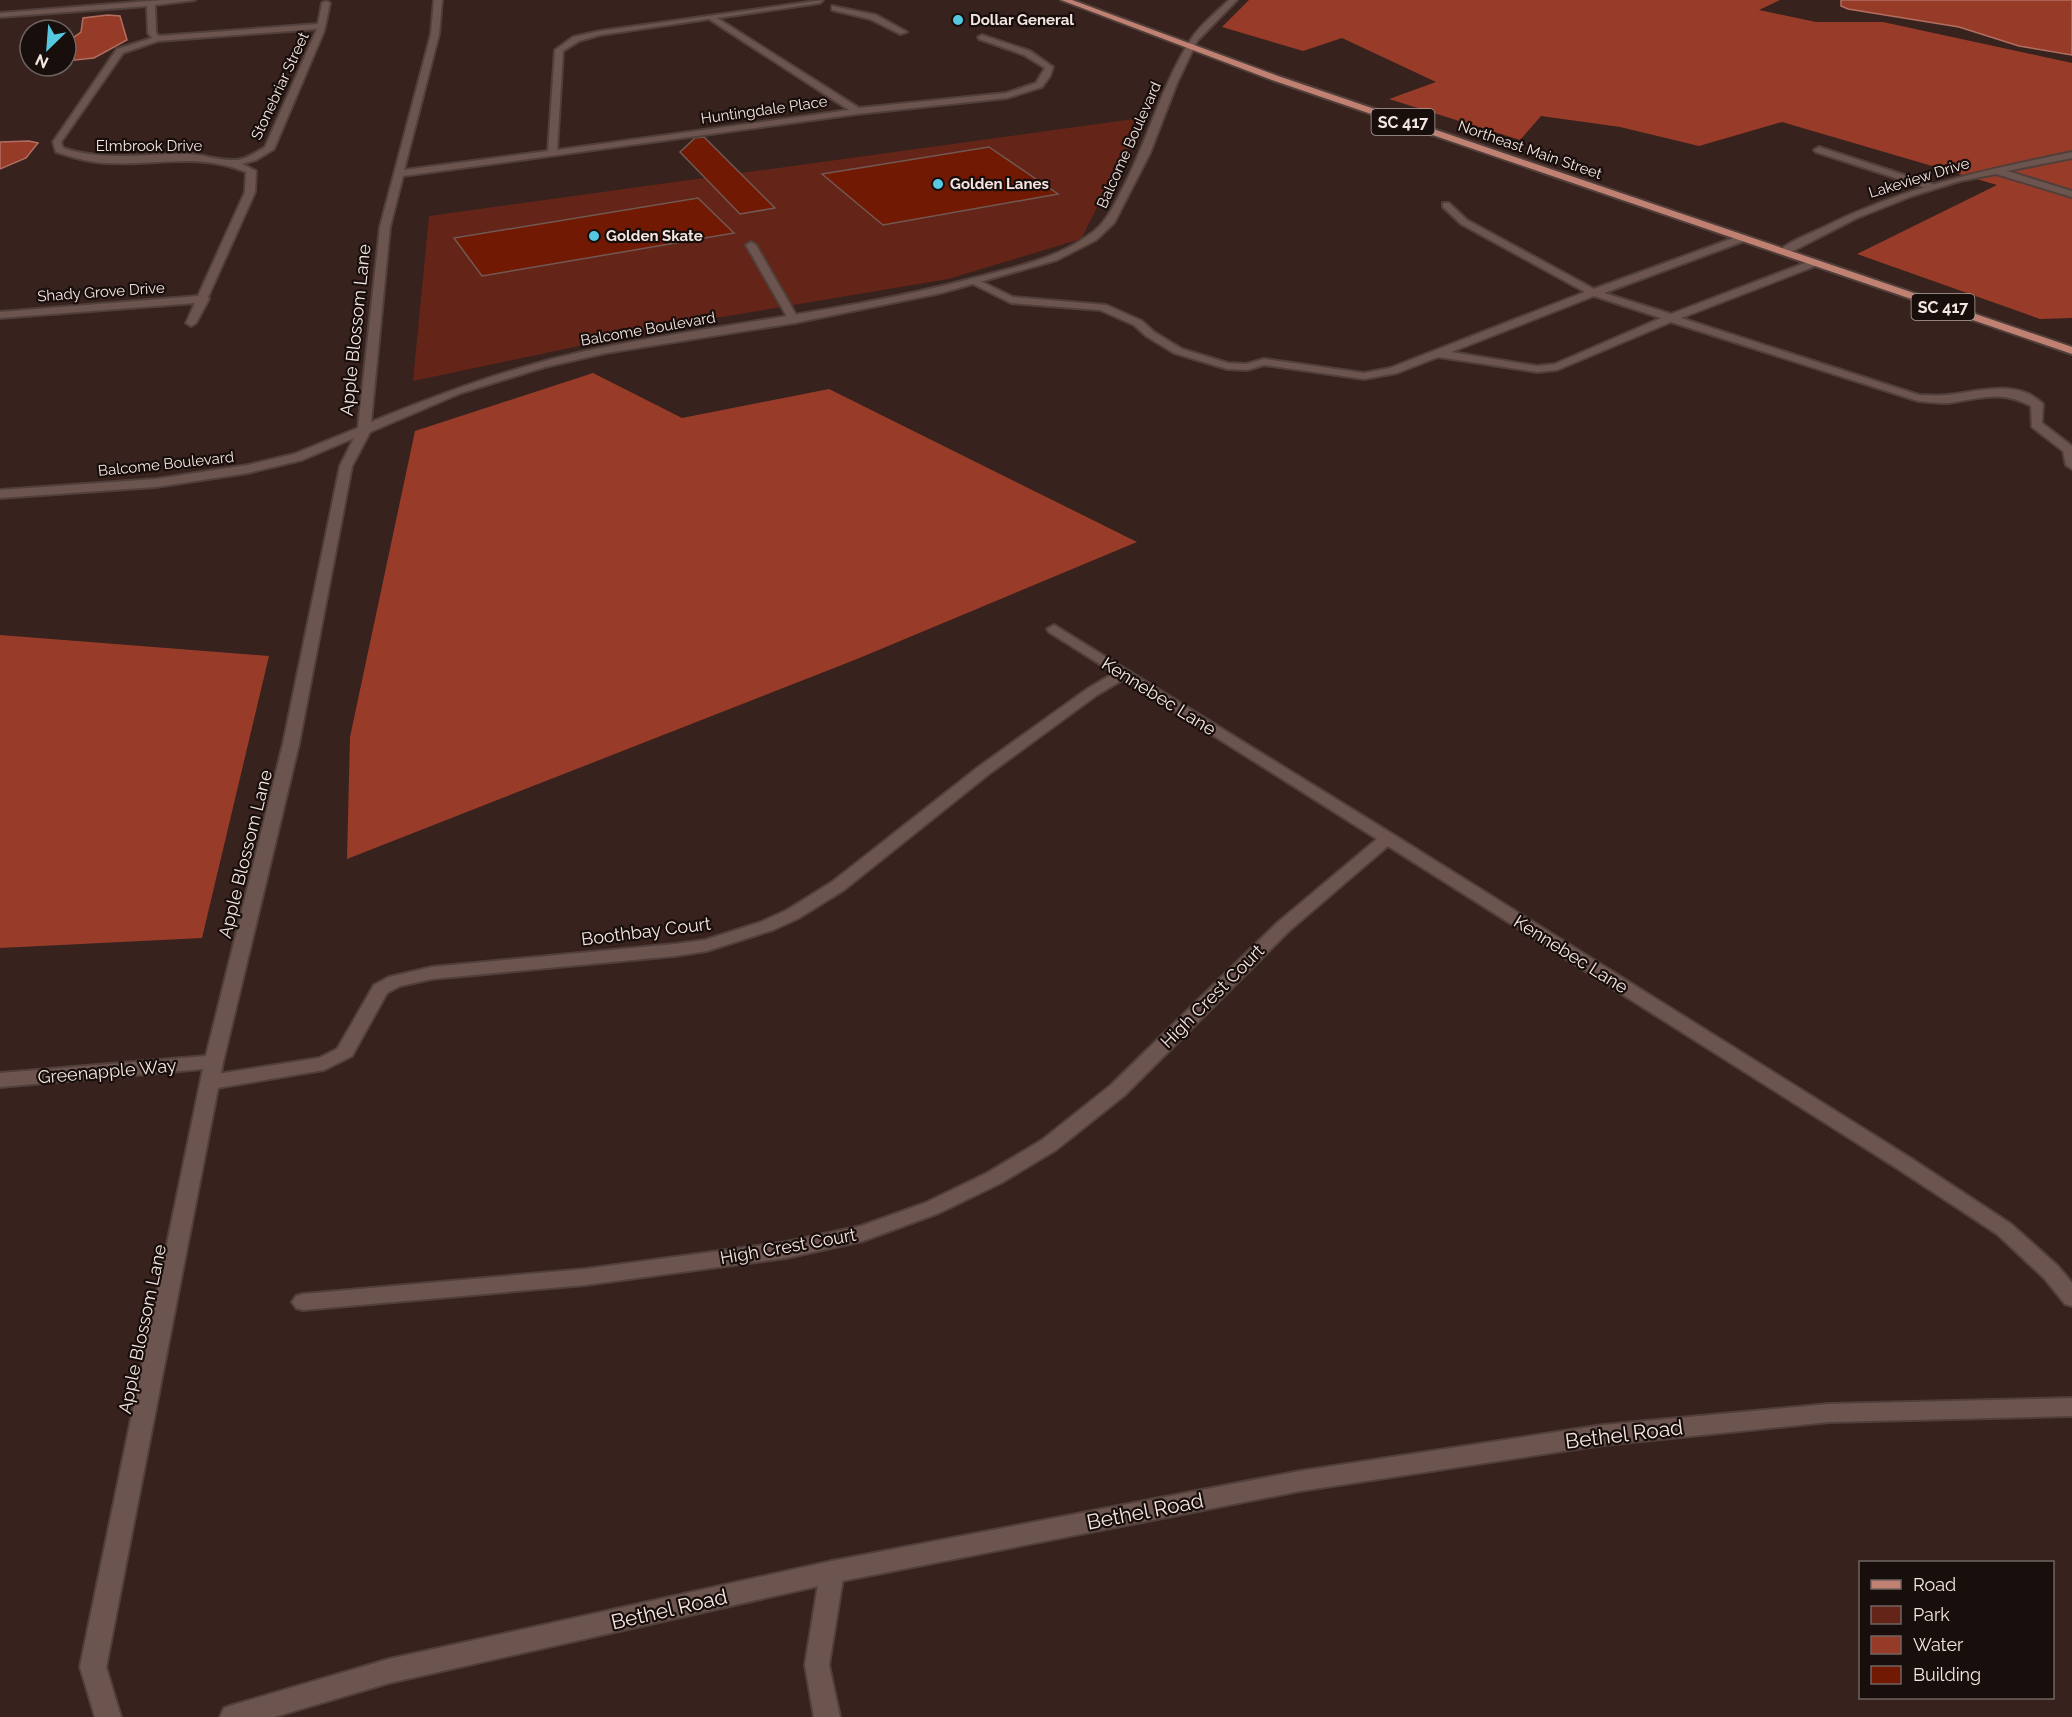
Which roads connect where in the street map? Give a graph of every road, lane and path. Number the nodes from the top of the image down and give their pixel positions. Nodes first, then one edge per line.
1 (191, 0) edge
2 (438, 0) edge
3 (1065, 0) edge
4 (1233, 0) edge
5 (819, 1) edge
6 (151, 3) junction
7 (326, 3) dead end
8 (0, 15) edge
9 (710, 17) junction
10 (320, 26) junction
11 (903, 32) dead end
12 (982, 38) dead end
13 (157, 39) junction
14 (1192, 48) junction
15 (857, 111) junction
16 (1819, 150) dead end
17 (552, 154) junction
18 (2072, 155) edge
19 (236, 163) junction
20 (1999, 171) junction
21 (399, 174) junction
22 (1932, 187) junction
23 (2072, 194) edge
24 (1446, 205) dead end
25 (1743, 238) junction
26 (751, 245) dead end
27 (1783, 252) junction
28 (1814, 263) junction
29 (974, 282) junction
30 (1594, 293) junction
31 (204, 299) junction
32 (0, 315) edge
33 (1670, 319) junction
34 (794, 320) junction
35 (191, 323) dead end
36 (2072, 351) edge
37 (1438, 354) junction
38 (364, 431) junction
39 (2072, 465) edge
40 (0, 494) edge
41 (1054, 629) dead end
42 (1123, 674) junction
43 (1388, 838) junction
44 (214, 1062) junction
45 (0, 1080) edge
46 (210, 1082) junction
47 (2072, 1298) edge
48 (303, 1302) dead end
49 (2072, 1407) edge
50 (832, 1572) junction
51 (108, 1717) edge
52 (234, 1717) edge
53 (827, 1717) edge

1 - 6 street
2 - 21 street, Apple Blossom Lane
3 - 14 main road, Northeast Main Street / SC 417
4 - 14 street, Balcome Boulevard
5 - 9 street
5 - 11 street
6 - 8 street
6 - 13 street
7 - 10 street, Stonebriar Street
9 - 15 street
9 - 17 street
10 - 13 street, Elmbrook Drive
10 - 19 street, Stonebriar Street
12 - 15 street, Huntingdale Place
13 - 19 street, Elmbrook Drive
14 - 25 main road, Northeast Main Street / SC 417
14 - 29 street, Balcome Boulevard
15 - 17 street, Huntingdale Place
16 - 22 street
17 - 21 street, Huntingdale Place
18 - 20 street, Lakeview Drive
19 - 31 street
20 - 22 street, Lakeview Drive
20 - 23 street
21 - 38 street, Apple Blossom Lane
22 - 27 street, Lakeview Drive
24 - 30 street
25 - 27 main road, Northeast Main Street / SC 417
25 - 30 street
26 - 34 street
27 - 28 main road, SC 417
28 - 33 street
28 - 36 main road, SC 417
29 - 34 street, Balcome Boulevard
29 - 37 street
30 - 33 street
30 - 37 street
31 - 32 street, Shady Grove Drive
31 - 35 street
33 - 37 street
33 - 39 street
34 - 38 street, Balcome Boulevard
38 - 40 street, Balcome Boulevard
38 - 44 street, Apple Blossom Lane
41 - 42 street, Kennebec Lane
42 - 43 street, Kennebec Lane
42 - 46 street, Boothbay Court
43 - 47 street, Kennebec Lane
43 - 48 street, High Crest Court
44 - 45 street, Greenapple Way
44 - 46 street, Apple Blossom Lane
46 - 51 street, Apple Blossom Lane
49 - 50 street, Bethel Road
50 - 52 street, Bethel Road
50 - 53 street

